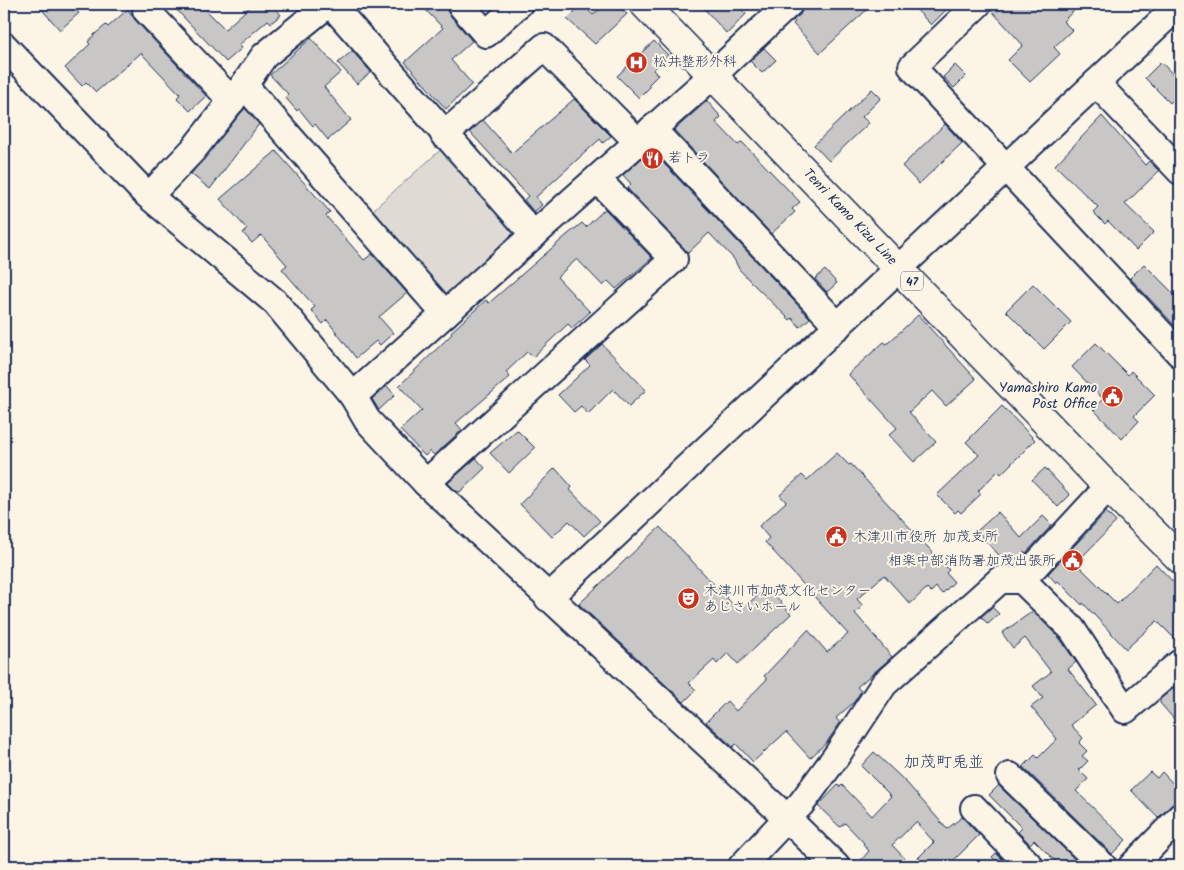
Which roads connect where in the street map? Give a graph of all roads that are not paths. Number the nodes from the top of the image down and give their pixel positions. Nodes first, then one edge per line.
1 (330, 4) edge
2 (460, 4) edge
3 (519, 4) edge
4 (644, 4) edge
5 (789, 4) edge
6 (1180, 4) edge
7 (965, 8) edge
8 (146, 10) dead end
9 (4, 46) edge
10 (712, 76) junction
11 (1096, 83) junction
12 (238, 93) junction
13 (444, 135) junction
14 (645, 136) junction
15 (1006, 167) junction
16 (1180, 171) edge
17 (597, 179) junction
18 (148, 196) junction
19 (534, 235) junction
20 (900, 268) junction
21 (445, 314) junction
22 (838, 326) junction
23 (1180, 354) edge
24 (353, 396) junction
25 (426, 483) junction
26 (1108, 487) junction
27 (1180, 559) edge
28 (1022, 580) junction
29 (548, 598) junction
30 (1180, 663) edge
31 (1010, 776) dead end
32 (974, 808) dead end
33 (1180, 817) edge
34 (787, 818) junction
35 (742, 866) edge
36 (836, 866) edge
37 (1030, 866) edge
38 (1103, 866) edge
39 (1132, 866) edge

1 - 12 street
1 - 13 street
2 - 3 street
4 - 10 main road, Tenri Kamo Kizu Line / 47
5 - 10 street
6 - 11 street
7 - 15 street
8 - 12 street
9 - 18 street
10 - 14 street
10 - 20 main road, Tenri Kamo Kizu Line / 47
11 - 15 street
11 - 16 street
12 - 18 street
12 - 21 street
13 - 14 street
13 - 19 street
14 - 17 street
14 - 22 street
15 - 20 street
15 - 23 street
17 - 19 street
17 - 25 street
18 - 24 street
19 - 21 street
20 - 22 street
20 - 26 main road, Tenri Kamo Kizu Line / 47
21 - 24 street
22 - 29 street
24 - 25 street
25 - 29 street
26 - 27 main road, Tenri Kamo Kizu Line / 47
26 - 28 street
28 - 30 street
28 - 34 street
29 - 34 street
31 - 38 street
32 - 37 street
33 - 39 street
34 - 35 street
34 - 36 street

